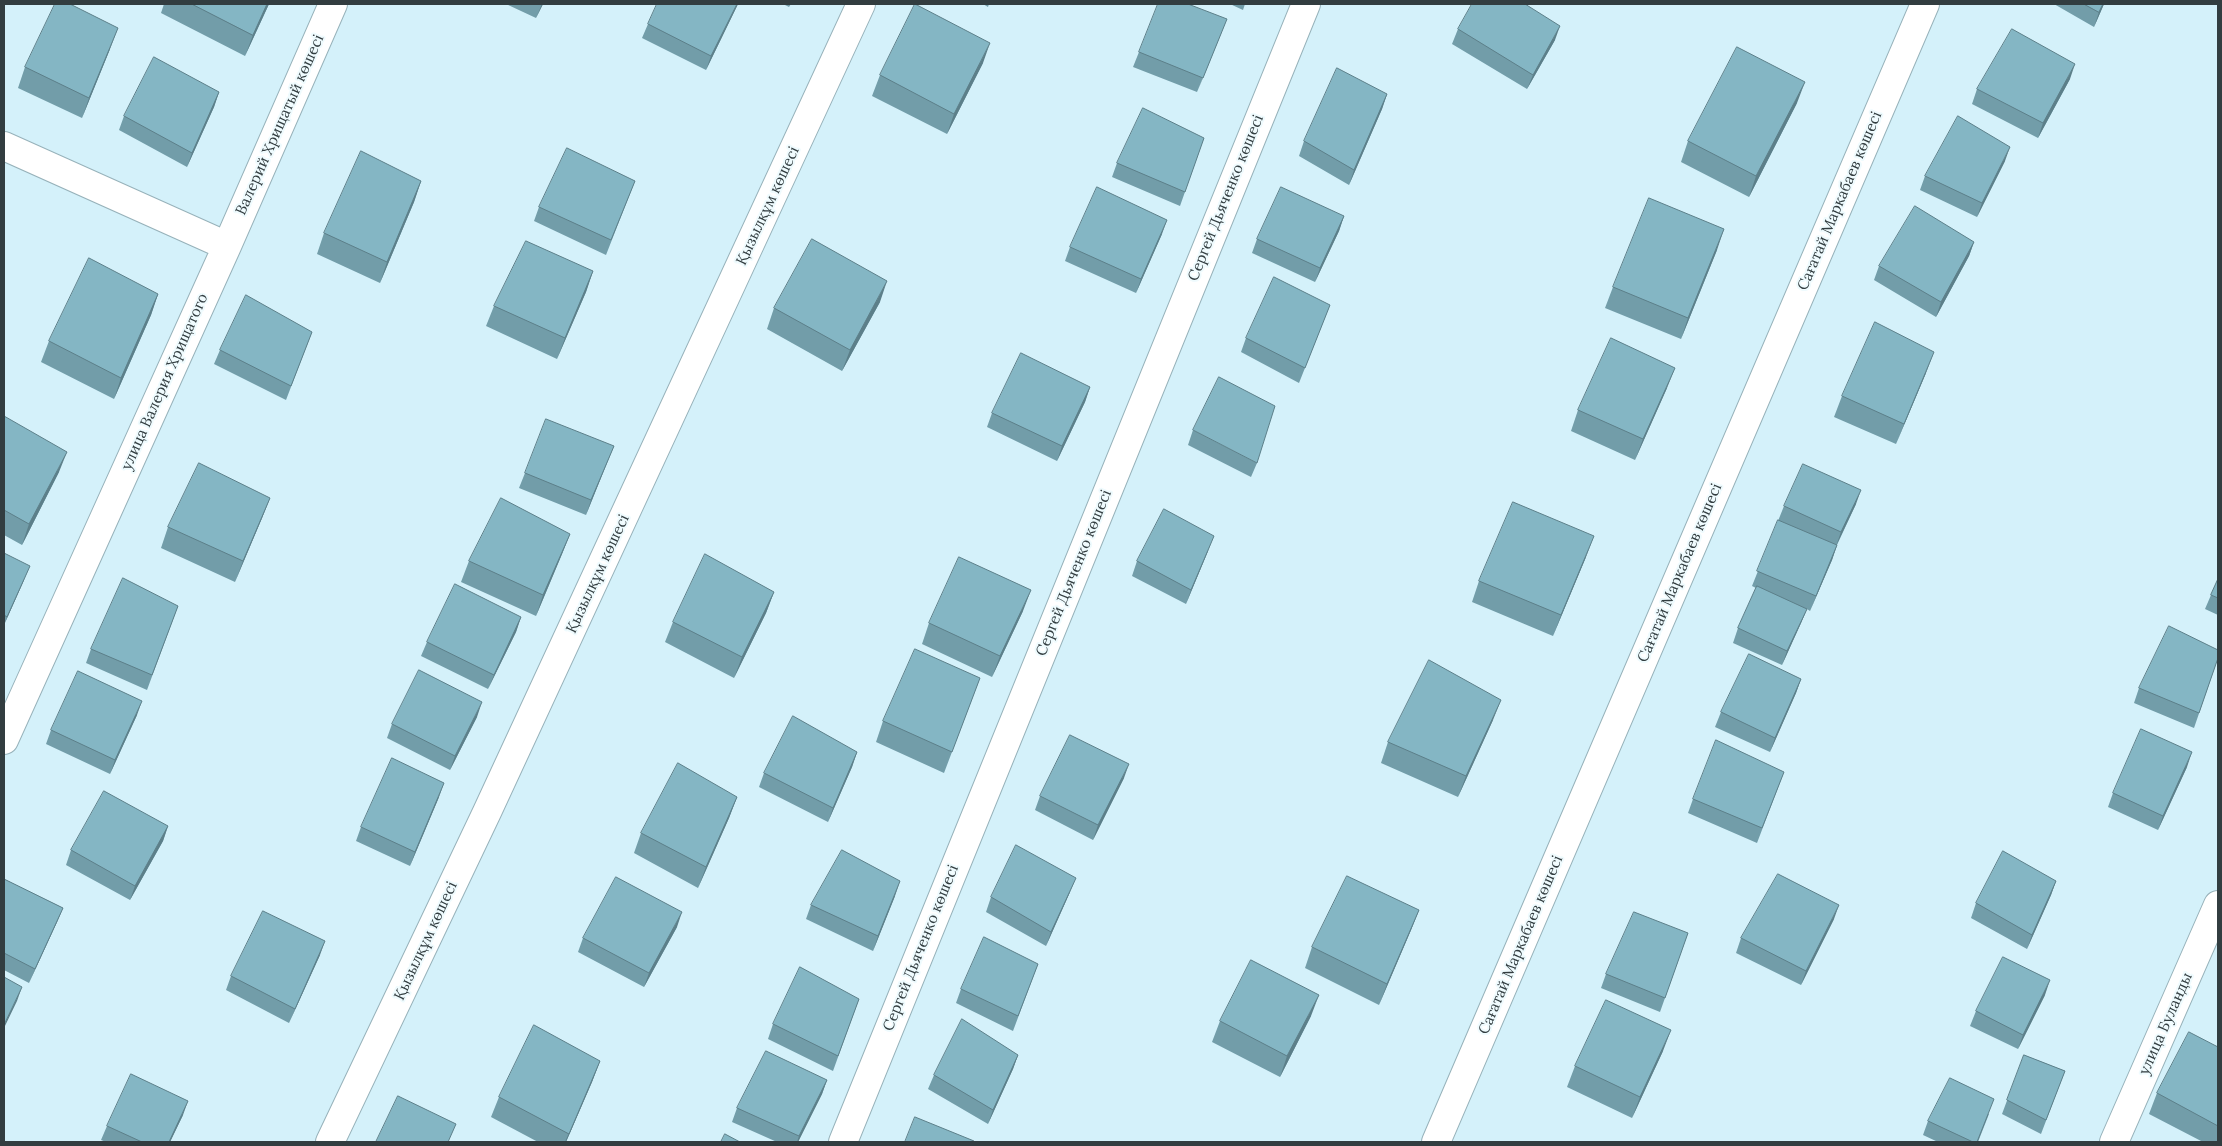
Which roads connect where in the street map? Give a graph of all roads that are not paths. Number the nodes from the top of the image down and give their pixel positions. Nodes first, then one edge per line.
1 (333, 4) edge
2 (861, 4) edge
3 (1306, 4) edge
4 (1925, 4) edge
5 (4, 146) edge
6 (227, 246) junction
7 (4, 740) edge
8 (2218, 905) edge
9 (330, 1142) edge
10 (843, 1142) edge
11 (1436, 1142) edge
12 (2114, 1142) edge

1 - 6 street, Валерий Хрищатый көшесі
2 - 9 street, Қызылқұм көшесі
3 - 10 street, Сергей Дьяченко көшесі
4 - 11 street, Сағатай Маркабаев көшесі
5 - 6 street
6 - 7 street, улица Валерия Хрищатого
8 - 12 street, улица Буланды

